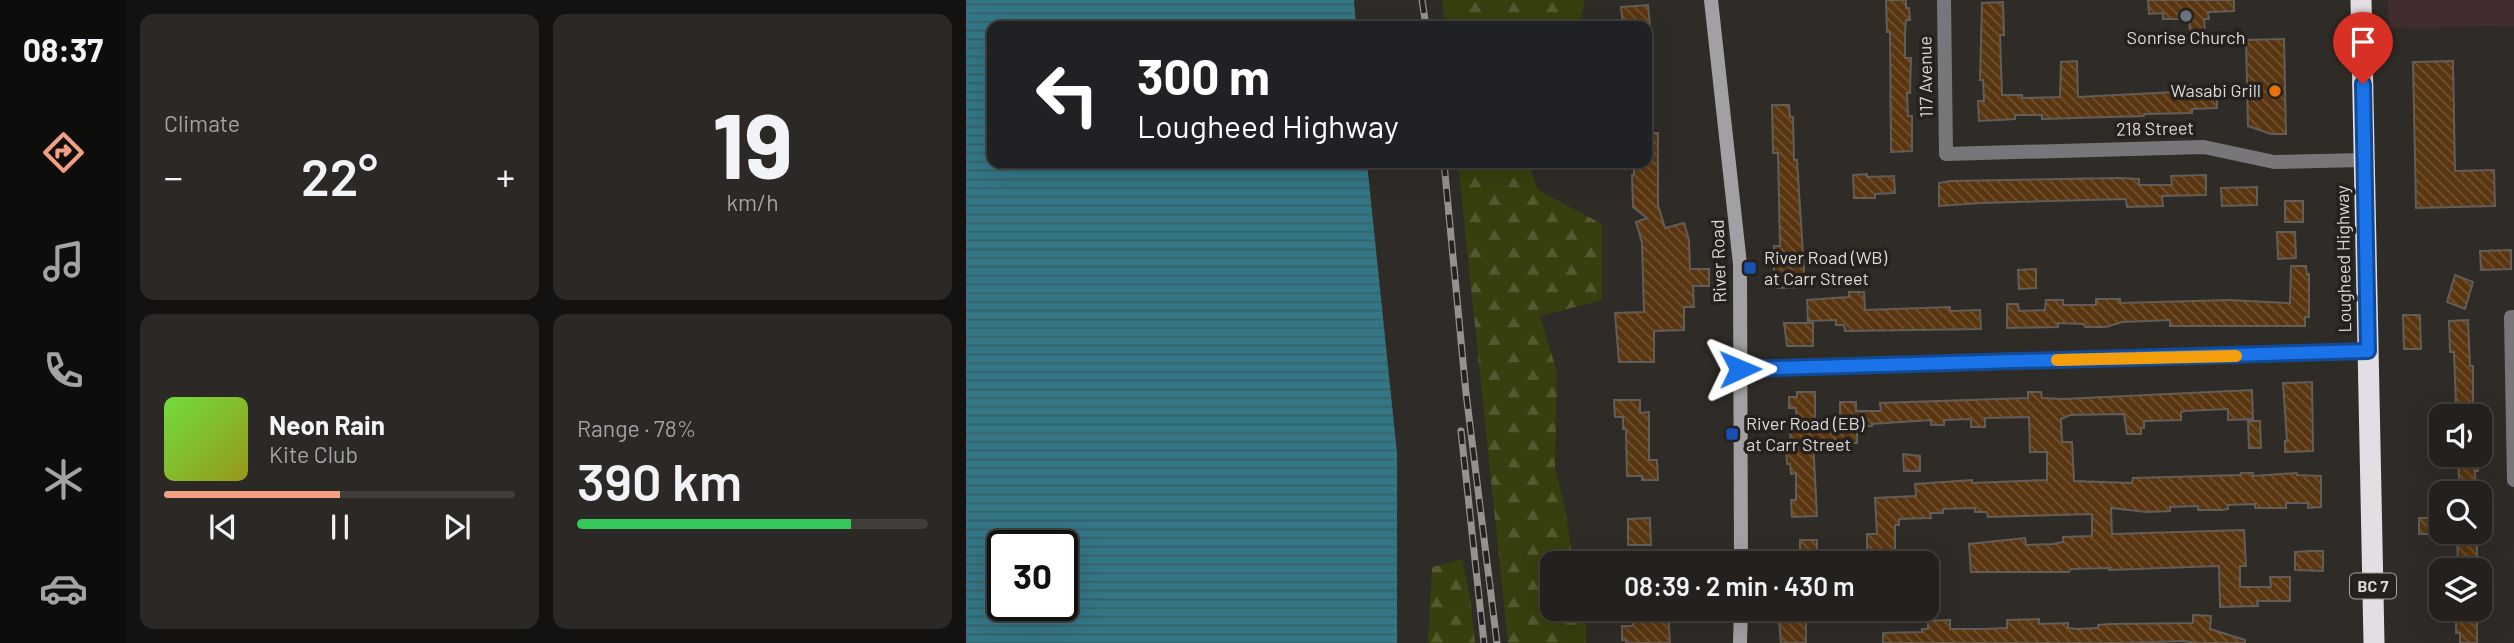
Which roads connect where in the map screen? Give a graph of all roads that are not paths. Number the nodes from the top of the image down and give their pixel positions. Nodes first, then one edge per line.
1 (1711, 0) edge
2 (1944, 0) edge
3 (2361, 0) edge
4 (1946, 153) joint
5 (2364, 160) junction
6 (2513, 317) edge
7 (2368, 351) junction
8 (1740, 369) junction
9 (2514, 480) edge
10 (1741, 551) edge
11 (1741, 621) edge
12 (1740, 643) edge
13 (2374, 643) edge

1 - 8 street, River Road
2 - 4 street, 117 Avenue
3 - 5 highway, Lougheed Highway / BC 7
4 - 5 street, 218 Street
5 - 7 highway, Lougheed Highway / BC 7
6 - 9 street
7 - 8 street
7 - 13 highway, Lougheed Highway / BC 7
8 - 10 street, River Road
11 - 12 street

